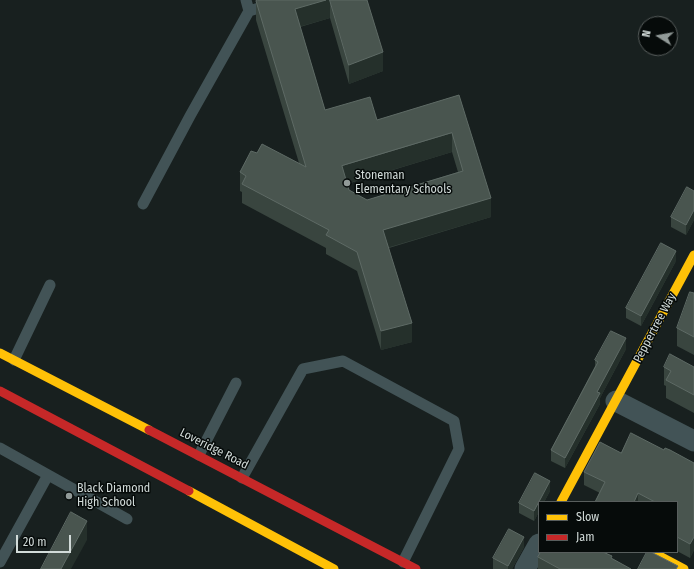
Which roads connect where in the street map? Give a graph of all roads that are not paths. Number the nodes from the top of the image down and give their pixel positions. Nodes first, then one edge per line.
1 (246, 0) edge
2 (286, 0) edge
3 (249, 11) junction
4 (143, 204) dead end
5 (694, 255) edge
6 (690, 270) edge
7 (50, 284) dead end
8 (0, 353) edge
9 (14, 360) junction
10 (236, 383) dead end
11 (0, 391) edge
12 (616, 401) junction
13 (694, 441) edge
14 (0, 448) edge
15 (199, 455) junction
16 (48, 474) junction
17 (242, 478) junction
18 (562, 501) edge
19 (127, 519) dead end
20 (538, 546) edge
21 (654, 553) edge
22 (0, 562) edge
23 (403, 562) junction
24 (334, 569) edge
25 (416, 569) edge
26 (525, 569) edge
27 (684, 569) edge

1 - 3 lane
2 - 3 lane
3 - 4 lane
5 - 6 main road, Peppertree Way
6 - 12 main road, Peppertree Way
7 - 9 lane
8 - 9 main road, Loveridge Road
9 - 15 main road, Loveridge Road
10 - 15 lane
11 - 24 main road
12 - 13 street
12 - 18 main road, Peppertree Way
14 - 16 lane
15 - 17 main road, Loveridge Road
16 - 19 lane
16 - 22 lane
17 - 23 main road, Loveridge Road
17 - 23 lane
20 - 26 street
21 - 27 main road
23 - 25 main road, Loveridge Road

